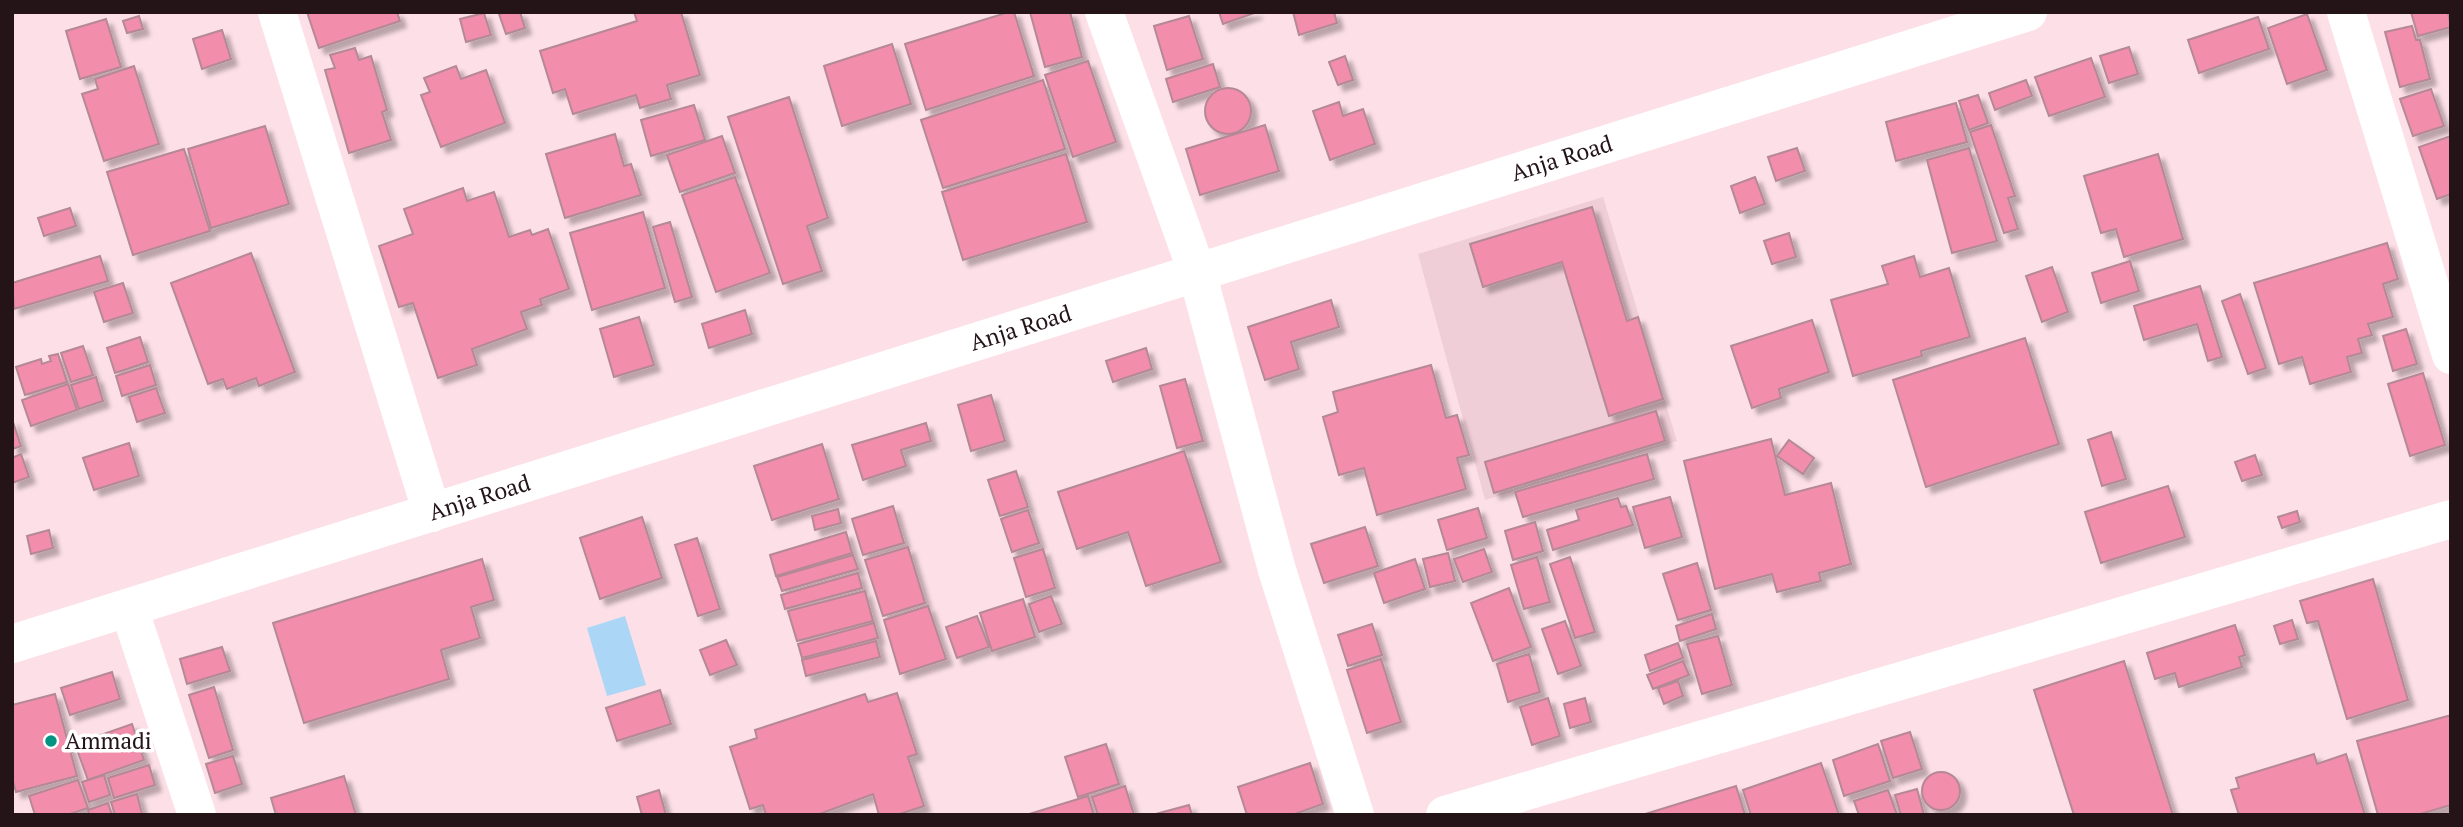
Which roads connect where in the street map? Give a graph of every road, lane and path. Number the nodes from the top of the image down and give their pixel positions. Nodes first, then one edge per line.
1 (277, 12) edge
2 (1104, 12) edge
3 (2028, 12) edge
4 (2346, 12) edge
5 (1197, 272) junction
6 (2451, 355) edge
7 (432, 513) junction
8 (2451, 519) edge
9 (130, 608) junction
10 (12, 645) edge
11 (197, 815) edge
12 (1355, 815) edge
13 (1445, 815) edge

1 - 7 street
2 - 5 street
3 - 5 street, Anja Road
4 - 6 street
5 - 7 street, Anja Road
5 - 12 street
7 - 9 street, Anja Road
8 - 13 street
9 - 10 street, Anja Road
9 - 11 street

